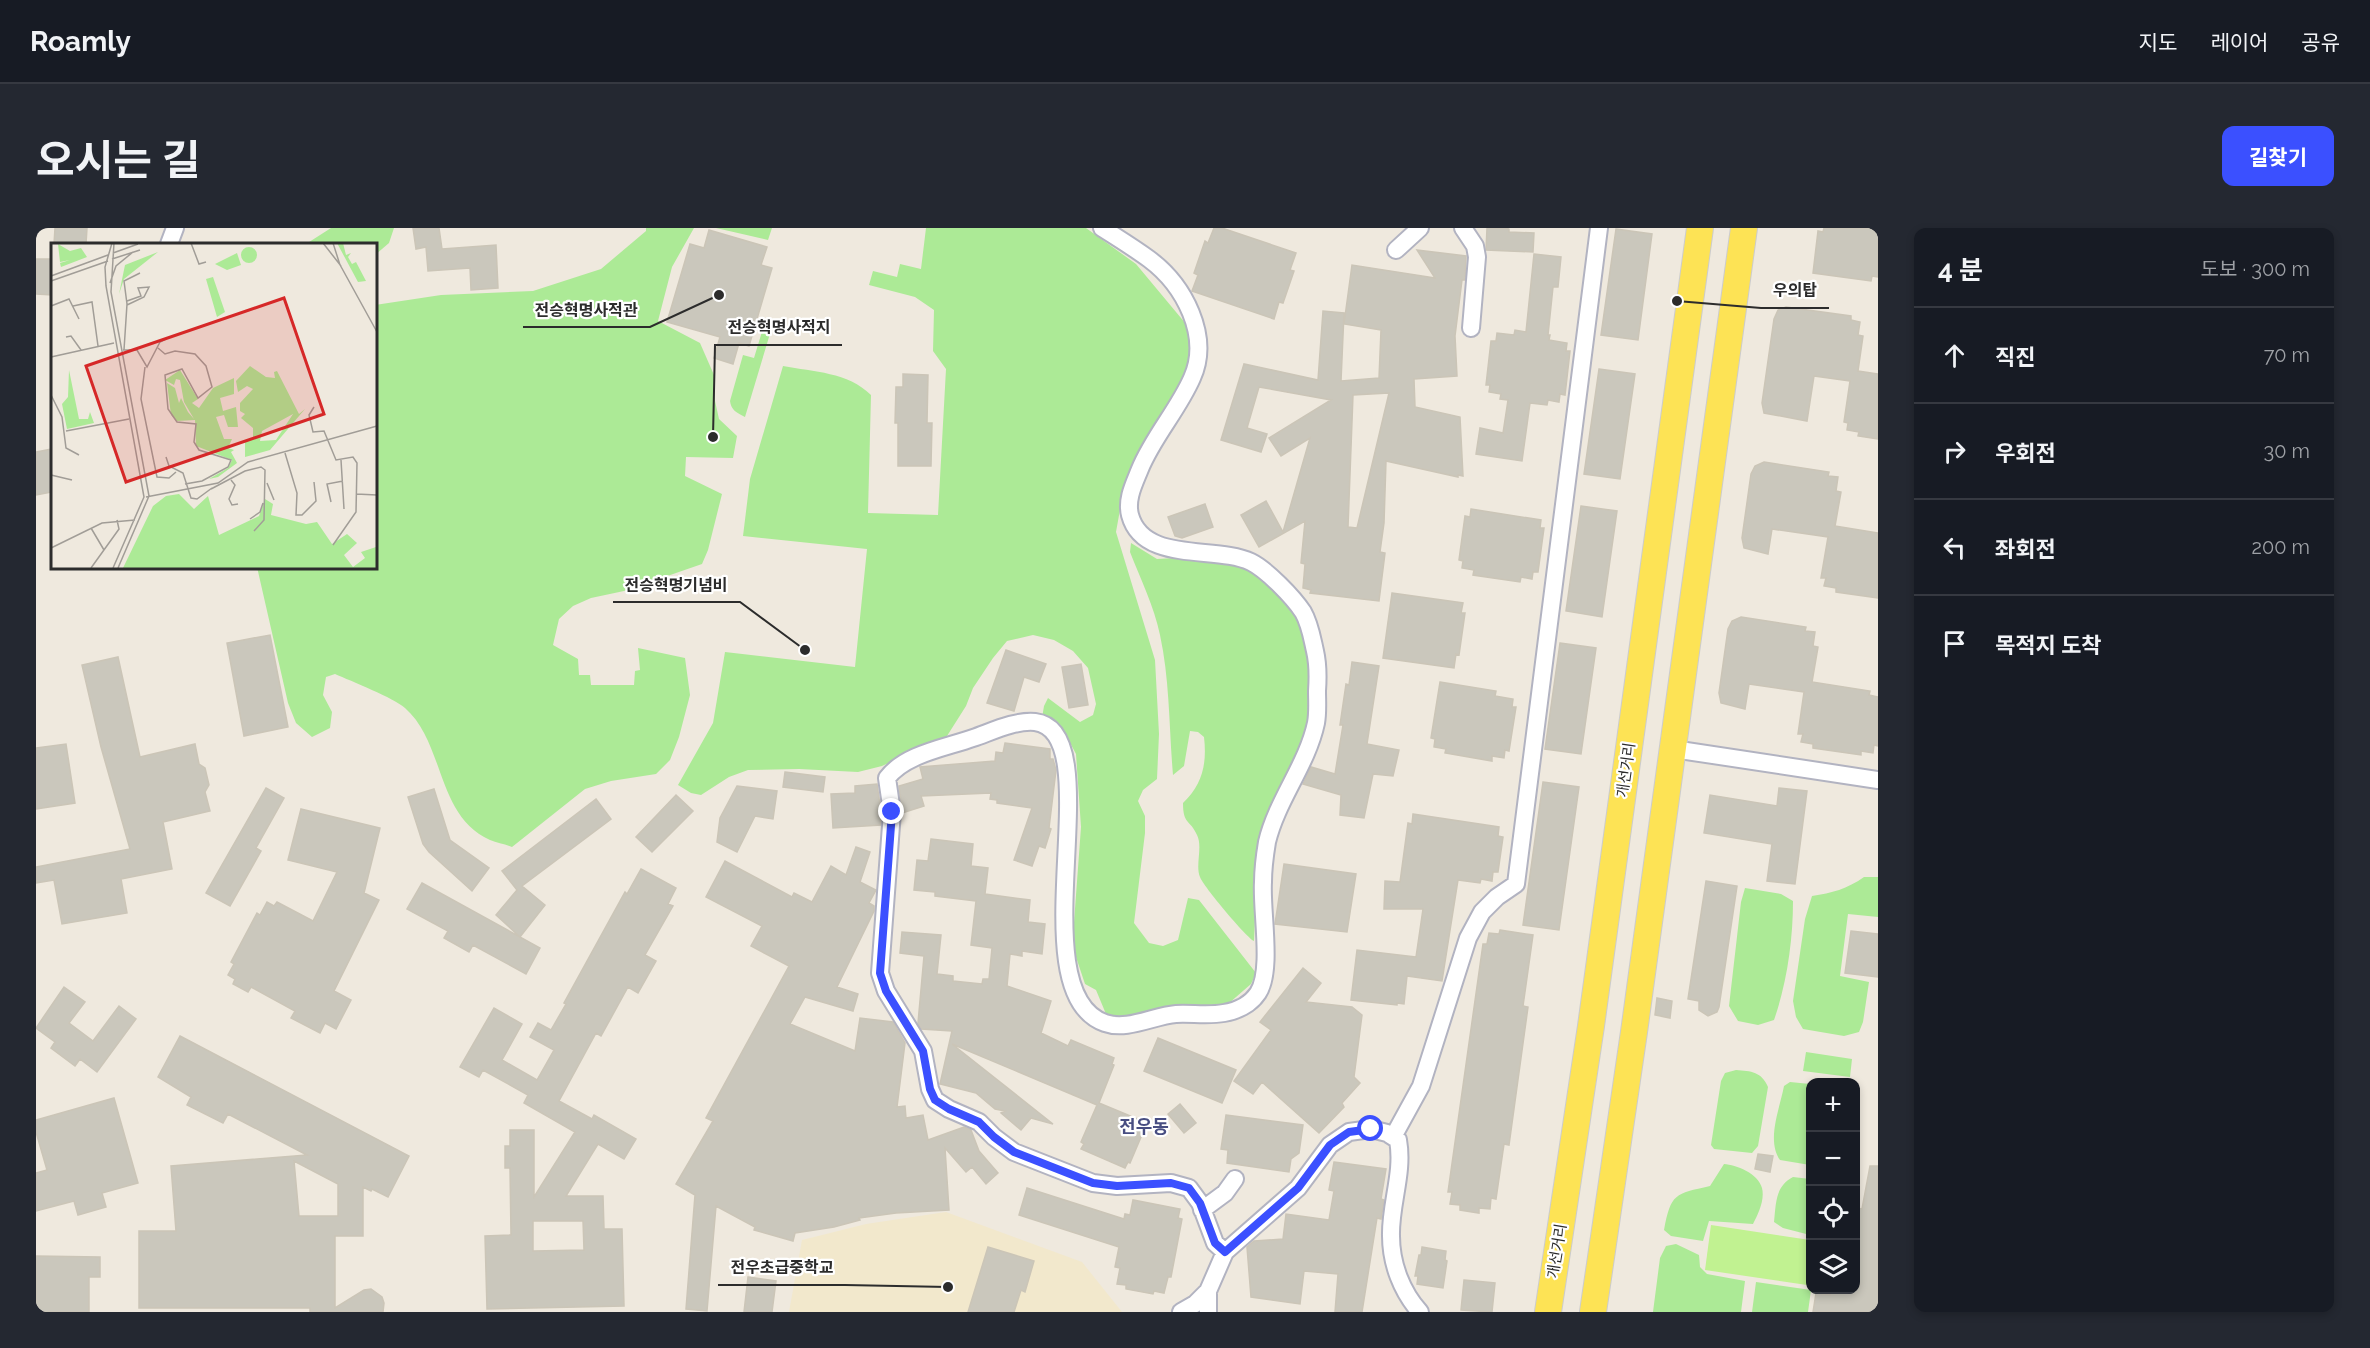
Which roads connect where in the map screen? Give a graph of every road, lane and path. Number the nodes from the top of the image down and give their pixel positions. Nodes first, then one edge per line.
1 (175, 228) edge
2 (1102, 228) edge
3 (1420, 228) edge
4 (1463, 228) edge
5 (1599, 228) edge
6 (1700, 228) edge
7 (1744, 228) edge
8 (170, 243) edge
9 (1396, 250) dead end
10 (1471, 328) dead end
11 (1673, 749) junction
12 (1878, 780) edge
13 (1393, 1137) junction
14 (1235, 1179) dead end
15 (1202, 1210) junction
16 (1225, 1252) junction
17 (1209, 1291) junction
18 (1181, 1312) edge
19 (1208, 1312) edge
20 (1420, 1312) edge
21 (1548, 1312) edge
22 (1593, 1312) edge

1 - 8 street
2 - 15 street
3 - 9 street
4 - 10 street
5 - 13 street
6 - 21 main road, 개선거리
7 - 11 main road
11 - 12 street
11 - 22 main road
13 - 16 street
13 - 20 street
14 - 15 street
15 - 16 street
16 - 17 street
17 - 18 street
17 - 19 street

